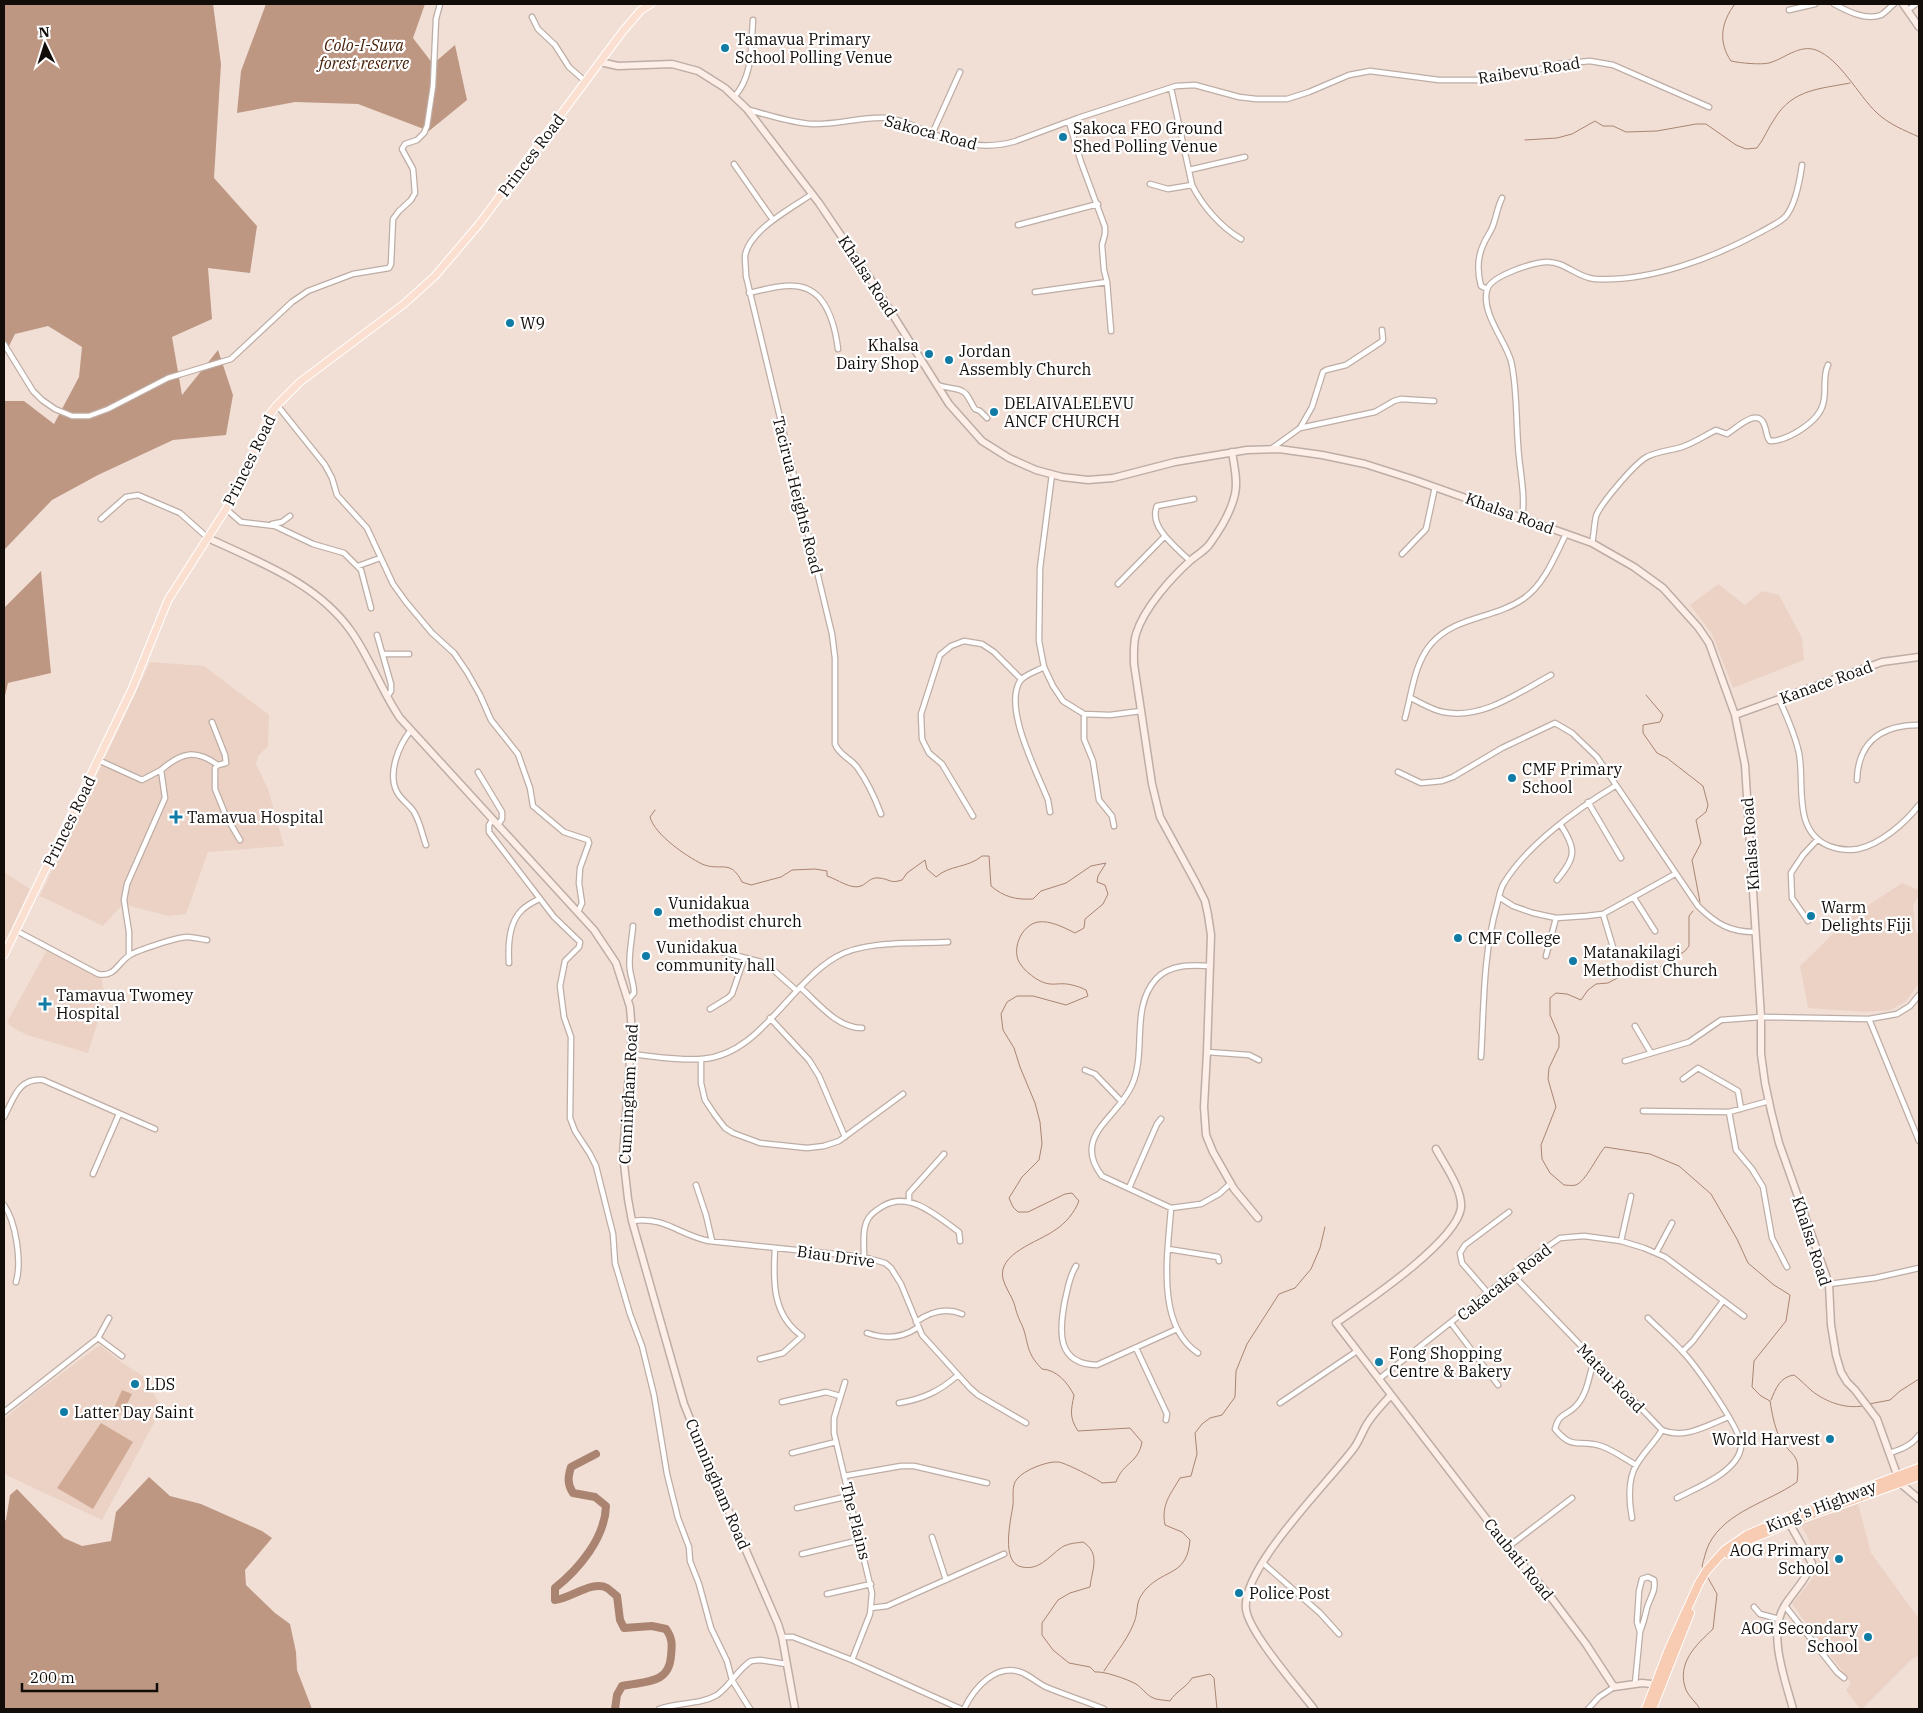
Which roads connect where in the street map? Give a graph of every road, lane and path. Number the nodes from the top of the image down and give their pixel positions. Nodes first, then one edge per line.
1 (440, 4) edge
2 (651, 4) edge
3 (1815, 4) edge
4 (1834, 4) edge
5 (1894, 4) edge
6 (1903, 4) edge
7 (1916, 4) edge
8 (1789, 10) dead end
9 (1908, 10) junction
10 (532, 16) dead end
11 (753, 20) dead end
12 (1919, 27) edge
13 (600, 62) junction
14 (1370, 71) joint
15 (960, 72) dead end
16 (586, 82) junction
17 (1171, 88) junction
18 (734, 97) junction
19 (1709, 107) dead end
20 (746, 109) junction
21 (1068, 122) junction
22 (932, 134) junction
23 (1245, 157) dead end
24 (734, 164) dead end
25 (1802, 166) dead end
26 (1189, 170) junction
27 (1150, 184) dead end
28 (1192, 185) junction
29 (812, 194) junction
30 (1502, 198) dead end
31 (1098, 204) junction
32 (773, 220) junction
33 (1018, 225) dead end
34 (1241, 240) dead end
35 (1107, 282) junction
36 (1487, 289) junction
37 (1036, 292) dead end
38 (749, 293) junction
39 (1382, 330) dead end
40 (1111, 331) dead end
41 (4, 344) edge
42 (838, 349) dead end
43 (1828, 365) dead end
44 (937, 385) junction
45 (1434, 401) dead end
46 (277, 405) junction
47 (987, 418) dead end
48 (1300, 428) junction
49 (1270, 450) junction
50 (1232, 452) junction
51 (1052, 474) junction
52 (1435, 487) junction
53 (1194, 499) dead end
54 (226, 509) junction
55 (290, 516) dead end
56 (101, 519) dead end
57 (1522, 519) junction
58 (271, 525) junction
59 (1566, 534) junction
60 (1165, 536) junction
61 (208, 538) junction
62 (1592, 543) junction
63 (1402, 554) dead end
64 (380, 558) junction
65 (1190, 561) junction
66 (358, 566) junction
67 (1118, 584) dead end
68 (372, 608) dead end
69 (377, 635) dead end
70 (384, 654) junction
71 (409, 654) dead end
72 (1919, 658) edge
73 (1044, 667) junction
74 (1551, 676) dead end
75 (1021, 679) junction
76 (387, 697) junction
77 (1411, 698) junction
78 (1779, 699) junction
79 (1141, 711) junction
80 (1084, 714) junction
81 (1735, 715) junction
82 (1405, 718) dead end
83 (212, 722) dead end
84 (1919, 725) edge
85 (411, 730) junction
86 (98, 760) junction
87 (218, 765) junction
88 (161, 770) junction
89 (478, 772) dead end
90 (1398, 772) dead end
91 (1857, 780) dead end
92 (1615, 786) junction
93 (1588, 802) junction
94 (1919, 805) edge
95 (1050, 812) dead end
96 (881, 814) dead end
97 (973, 816) dead end
98 (496, 822) junction
99 (1560, 824) junction
100 (1114, 826) dead end
101 (240, 840) dead end
102 (1817, 840) junction
103 (426, 845) dead end
104 (1621, 858) dead end
105 (1675, 874) junction
106 (1557, 880) dead end
107 (1499, 898) junction
108 (1634, 898) junction
109 (539, 899) junction
110 (578, 912) junction
111 (1603, 914) junction
112 (1556, 918) junction
113 (1808, 921) dead end
114 (633, 926) dead end
115 (16, 930) junction
116 (1655, 931) dead end
117 (1756, 932) junction
118 (206, 940) dead end
119 (948, 942) dead end
120 (688, 943) dead end
121 (1615, 954) dead end
122 (4, 955) edge
123 (129, 955) junction
124 (1546, 956) dead end
125 (744, 959) junction
126 (509, 963) dead end
127 (1210, 966) junction
128 (798, 988) junction
129 (1919, 995) edge
130 (628, 1000) junction
131 (710, 1009) dead end
132 (1761, 1017) junction
133 (770, 1018) junction
134 (1869, 1018) junction
135 (1635, 1026) dead end
136 (862, 1028) dead end
137 (1207, 1052) junction
138 (1651, 1053) junction
139 (630, 1054) junction
140 (1481, 1057) dead end
141 (702, 1059) junction
142 (1259, 1060) dead end
143 (1625, 1061) dead end
144 (1085, 1070) dead end
145 (1684, 1079) dead end
146 (904, 1094) dead end
147 (1122, 1102) junction
148 (1769, 1102) junction
149 (1741, 1109) junction
150 (1642, 1112) dead end
151 (1729, 1112) junction
152 (119, 1114) junction
153 (4, 1117) edge
154 (1161, 1119) dead end
155 (155, 1129) dead end
156 (845, 1137) junction
157 (1919, 1141) edge
158 (1436, 1149) dead end
159 (944, 1154) dead end
160 (93, 1174) dead end
161 (1231, 1183) junction
162 (696, 1185) dead end
163 (1129, 1188) junction
164 (1631, 1196) dead end
165 (909, 1202) junction
166 (4, 1204) edge
167 (1171, 1208) junction
168 (1509, 1212) dead end
169 (1258, 1218) dead end
170 (632, 1221) junction
171 (1672, 1223) dead end
172 (712, 1241) junction
173 (960, 1241) dead end
174 (1620, 1241) junction
175 (775, 1248) junction
176 (1168, 1249) junction
177 (1656, 1253) junction
178 (864, 1257) junction
179 (1219, 1261) dead end
180 (1076, 1266) dead end
181 (1787, 1267) dead end
182 (1919, 1268) edge
183 (1512, 1274) junction
184 (16, 1282) dead end
185 (1829, 1284) junction
186 (1488, 1293) junction
187 (1723, 1301) junction
188 (962, 1314) dead end
189 (1744, 1316) dead end
190 (109, 1318) dead end
191 (1648, 1318) dead end
192 (916, 1322) junction
193 (1451, 1323) junction
194 (918, 1328) junction
195 (1177, 1329) junction
196 (867, 1333) dead end
197 (98, 1338) junction
198 (1136, 1348) junction
199 (1357, 1351) junction
200 (1683, 1351) junction
201 (1198, 1353) dead end
202 (122, 1356) dead end
203 (760, 1359) dead end
204 (1594, 1360) junction
205 (958, 1375) junction
206 (1379, 1380) junction
207 (845, 1382) dead end
208 (1498, 1386) dead end
209 (1391, 1395) junction
210 (840, 1396) junction
211 (782, 1402) dead end
212 (899, 1403) dead end
213 (1280, 1404) dead end
214 (4, 1412) edge
215 (1729, 1417) junction
216 (1166, 1420) dead end
217 (1026, 1424) dead end
218 (1662, 1430) junction
219 (1919, 1435) edge
220 (836, 1442) junction
221 (792, 1453) dead end
222 (1890, 1453) junction
223 (1636, 1465) junction
224 (1919, 1468) edge
225 (844, 1476) junction
226 (1919, 1476) edge
227 (1899, 1480) junction
228 (986, 1483) dead end
229 (849, 1496) junction
230 (1572, 1498) dead end
231 (1677, 1498) dead end
232 (1919, 1499) edge
233 (797, 1508) dead end
234 (1632, 1518) dead end
235 (1788, 1521) junction
236 (932, 1537) dead end
237 (860, 1540) junction
238 (1508, 1547) junction
239 (802, 1554) dead end
240 (1004, 1554) dead end
241 (1263, 1563) junction
242 (946, 1580) junction
243 (871, 1584) junction
244 (826, 1594) dead end
245 (1785, 1606) junction
246 (1754, 1607) dead end
247 (871, 1608) junction
248 (1779, 1619) junction
249 (1640, 1632) junction
250 (1339, 1634) dead end
251 (782, 1637) junction
252 (852, 1660) junction
253 (786, 1664) junction
254 (1844, 1678) dead end
255 (732, 1680) junction
256 (1634, 1684) junction
257 (1659, 1684) junction
258 (1614, 1687) junction
259 (659, 1709) edge
260 (750, 1709) edge
261 (795, 1709) edge
262 (962, 1709) edge
263 (1104, 1709) edge
264 (1314, 1709) edge
265 (1588, 1709) edge
266 (1646, 1709) edge
267 (1652, 1709) edge
268 (1793, 1709) edge

1 - 41 street
2 - 13 main road, Princes Road
3 - 8 street
4 - 5 street
6 - 9 main road
7 - 9 street
9 - 12 main road
10 - 16 street
11 - 18 street
13 - 16 main road, Princes Road
13 - 18 main road, Khalsa Road
14 - 17 street, Sakoca Road
14 - 19 street, Raibevu Road
15 - 22 street
16 - 46 main road, Princes Road
17 - 21 street, Sakoca Road
17 - 26 street
18 - 20 main road, Khalsa Road
20 - 22 street, Sakoca Road
20 - 29 main road, Khalsa Road
21 - 22 street, Sakoca Road
21 - 31 street
23 - 26 street
24 - 32 street
25 - 36 street
26 - 28 street
27 - 28 street
28 - 34 street
29 - 32 street, Tacirua Heights Road
29 - 44 main road, Khalsa Road
30 - 36 street
31 - 33 street
31 - 35 street
32 - 38 street, Tacirua Heights Road
35 - 37 street
35 - 40 street
36 - 57 street
38 - 42 street
38 - 96 street, Tacirua Heights Road
39 - 48 street
43 - 62 street
44 - 47 street
44 - 51 main road, Khalsa Road
45 - 48 street
46 - 54 main road, Princes Road
46 - 64 street
48 - 49 street
49 - 50 main road, Khalsa Road
49 - 52 main road, Khalsa Road
50 - 51 main road, Khalsa Road
50 - 65 main road
51 - 73 street
52 - 57 main road, Khalsa Road
52 - 63 street
53 - 60 street
54 - 58 street
54 - 61 main road, Princes Road
55 - 58 street
56 - 61 street
57 - 59 main road, Khalsa Road
58 - 66 street
59 - 62 main road, Khalsa Road
59 - 77 street
60 - 65 street
60 - 67 street
61 - 76 main road, Cunningham Road
61 - 86 main road, Princes Road
62 - 81 main road, Khalsa Road
64 - 66 street
64 - 110 street
65 - 79 main road
66 - 68 street
69 - 70 street
70 - 71 street
70 - 76 street
72 - 78 main road, Kanace Road
73 - 75 street
73 - 80 street
74 - 77 street
75 - 95 street
75 - 97 street
76 - 85 main road, Cunningham Road
77 - 82 street
78 - 81 main road, Kanace Road
78 - 102 street
79 - 80 street
79 - 127 main road
80 - 100 street
81 - 117 main road, Khalsa Road
83 - 87 street
84 - 91 street
85 - 98 main road, Cunningham Road
85 - 103 street
86 - 88 street
86 - 115 main road, Princes Road
87 - 88 street
87 - 101 street
88 - 123 street
89 - 98 street
90 - 92 street
92 - 93 street
92 - 105 street
93 - 99 street
93 - 104 street
94 - 102 street
98 - 109 street
98 - 110 main road, Cunningham Road
99 - 106 street
99 - 107 street
102 - 113 street
105 - 108 street
105 - 117 street
107 - 112 street
107 - 140 street
108 - 111 street
108 - 116 street
109 - 126 street
109 - 255 street
110 - 130 main road, Cunningham Road
111 - 112 street
111 - 121 street
112 - 124 street
114 - 130 street
115 - 122 main road, Princes Road
115 - 123 street
117 - 132 main road, Khalsa Road
118 - 123 street
119 - 128 street
120 - 125 street
125 - 128 street
125 - 131 street
127 - 137 main road
127 - 147 street
128 - 133 street
128 - 136 street
129 - 134 street
130 - 139 main road, Cunningham Road
132 - 134 street
132 - 138 street
132 - 148 main road, Khalsa Road
133 - 141 street
133 - 156 street
134 - 157 street
135 - 138 street
137 - 142 street
137 - 161 main road
138 - 143 street
139 - 141 street
139 - 170 main road, Cunningham Road
141 - 156 street
144 - 147 street
145 - 149 street
146 - 156 street
147 - 163 street
148 - 149 street
148 - 185 main road, Khalsa Road
149 - 151 street
150 - 151 street
151 - 181 street
152 - 153 street
152 - 155 street
152 - 160 street
154 - 163 street
158 - 199 main road, Caubati Road
159 - 165 street
161 - 167 street
161 - 169 main road
162 - 172 street
163 - 167 street
164 - 174 street
165 - 173 street
165 - 178 street
166 - 184 street
167 - 176 street
168 - 186 street
170 - 172 street, Biau Drive
170 - 251 main road, Cunningham Road
171 - 177 street
172 - 175 street, Biau Drive
174 - 177 street, Cakacaka Road
174 - 183 street, Cakacaka Road
175 - 178 street, Biau Drive
175 - 203 street
176 - 179 street
176 - 195 street
177 - 187 street, Cakacaka Road
178 - 192 street, Biau Drive
180 - 198 street
182 - 185 street
183 - 186 street, Cakacaka Road
183 - 204 street, Matau Road
185 - 222 main road, Khalsa Road
186 - 193 street, Cakacaka Road
187 - 189 street, Cakacaka Road
187 - 200 street
188 - 192 street
190 - 197 street
191 - 200 street
192 - 194 street, Biau Drive
193 - 206 street, Cakacaka Road
193 - 208 street
194 - 196 street
194 - 205 street, Biau Drive
195 - 198 street
195 - 201 street
197 - 202 street
197 - 214 street
198 - 216 street
199 - 206 main road, Caubati Road
199 - 213 street
200 - 215 street
204 - 218 street, Matau Road
204 - 223 street
205 - 212 street
205 - 217 street, Biau Drive
206 - 209 main road, Caubati Road
207 - 210 street, The Plains
209 - 238 main road, Caubati Road
209 - 241 main road
210 - 211 street
210 - 220 street, The Plains
215 - 218 street
215 - 231 street
218 - 223 street
219 - 222 street
220 - 221 street
220 - 225 street, The Plains
222 - 227 main road, Khalsa Road
223 - 234 street
224 - 227 highway, King's Highway
225 - 228 street
225 - 229 street, The Plains
226 - 227 highway, King's Highway
227 - 232 main road
227 - 235 highway, King's Highway
229 - 233 street
229 - 237 street, The Plains
230 - 238 street
235 - 245 main road
235 - 257 highway, King's Highway
236 - 242 street
237 - 239 street
237 - 243 street, The Plains
238 - 258 main road, Caubati Road
240 - 242 street
241 - 250 street
241 - 264 main road
242 - 247 street
243 - 244 street
243 - 247 street, The Plains
245 - 248 main road
245 - 254 street
246 - 248 street
247 - 252 street, The Plains
248 - 268 main road
249 - 249 street
249 - 256 street
251 - 252 street
251 - 253 main road, Cunningham Road
252 - 262 street
253 - 255 street
253 - 261 main road, Cunningham Road
255 - 259 street
255 - 260 street
256 - 257 main road
256 - 258 main road
257 - 266 highway, King's Highway
257 - 267 highway, King's Highway
258 - 265 street
262 - 263 street

